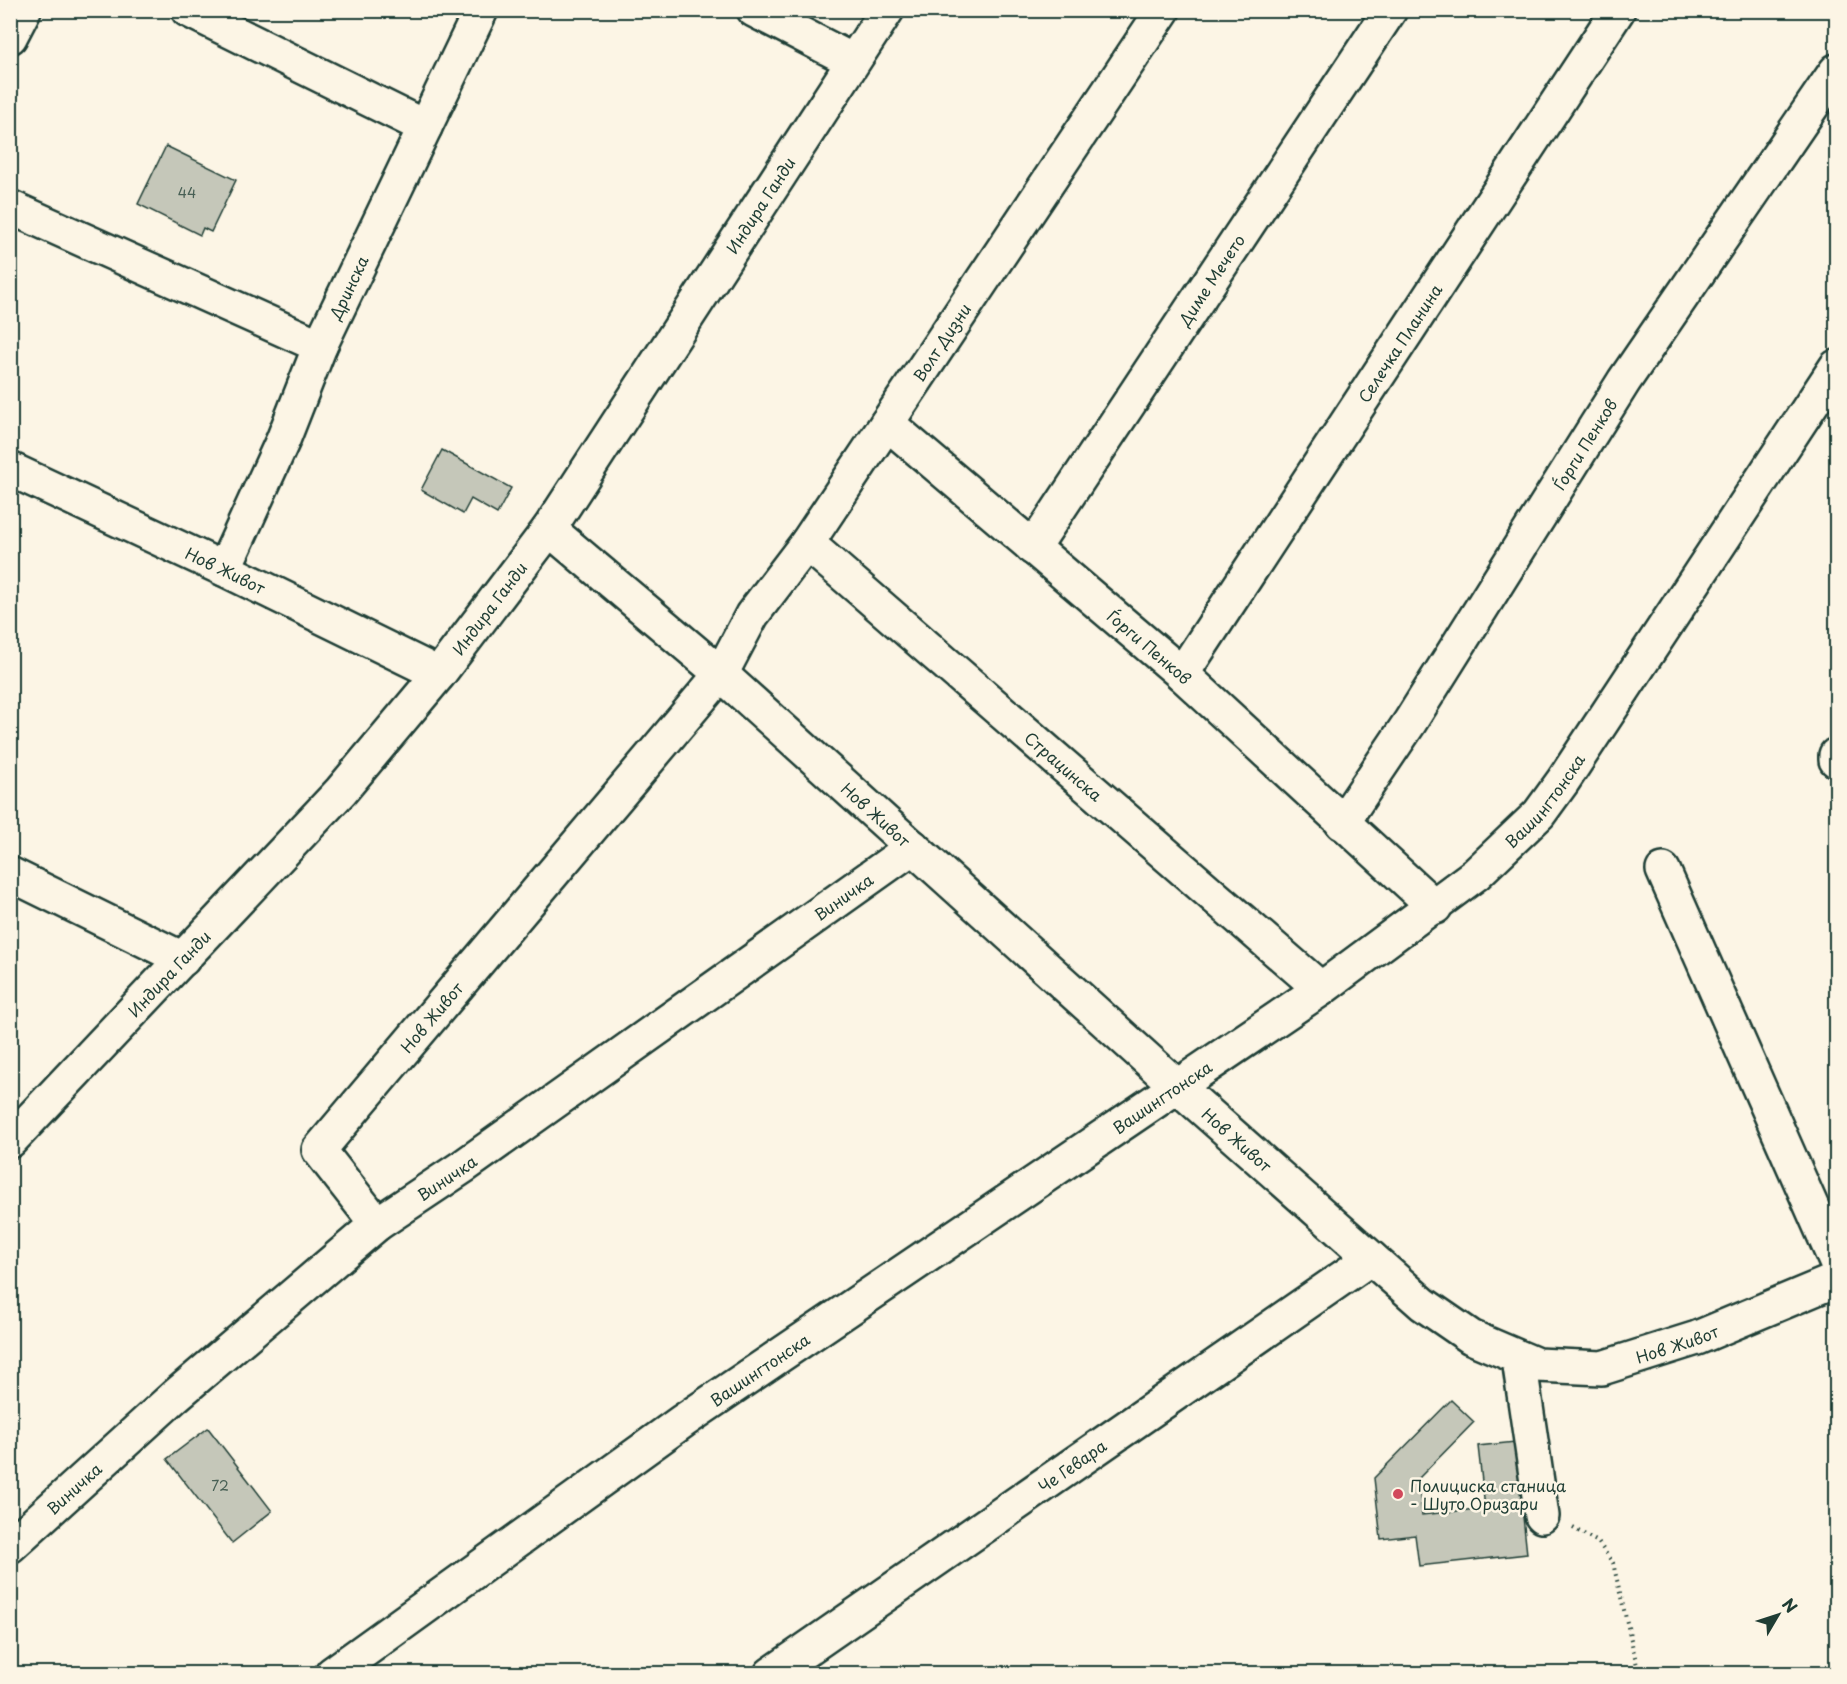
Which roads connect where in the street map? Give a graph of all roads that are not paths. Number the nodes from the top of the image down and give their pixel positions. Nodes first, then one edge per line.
1 (24, 10) edge
2 (188, 10) edge
3 (481, 10) edge
4 (754, 10) edge
5 (887, 10) edge
6 (1163, 10) edge
7 (1390, 10) edge
8 (1618, 10) edge
9 (10, 37) edge
10 (853, 61) junction
11 (1836, 72) edge
12 (425, 127) junction
13 (10, 207) edge
14 (320, 346) junction
15 (1836, 367) edge
16 (887, 423) junction
17 (10, 469) edge
18 (549, 529) junction
19 (807, 543) junction
20 (1033, 548) junction
21 (224, 568) junction
22 (439, 674) junction
23 (721, 674) junction
24 (1182, 674) junction
25 (1836, 755) edge
26 (1836, 760) edge
27 (1342, 823) junction
28 (913, 847) junction
29 (1663, 870) dead end
30 (10, 874) edge
31 (1435, 907) junction
32 (183, 959) junction
33 (1321, 989) junction
34 (1178, 1087) junction
35 (10, 1141) edge
36 (377, 1224) junction
37 (1371, 1258) junction
38 (1836, 1262) edge
39 (1836, 1280) edge
40 (1518, 1359) junction
41 (1542, 1516) road end
42 (10, 1546) edge
43 (332, 1674) edge
44 (771, 1674) edge

1 - 9 street
2 - 12 street
3 - 12 street, Дринска
4 - 10 street
5 - 10 street, Индира Ганди
6 - 16 street, Волт Дизни
7 - 20 street, Диме Мечето
8 - 24 street, Селечка Планина
10 - 18 street, Индира Ганди
11 - 27 street, Ѓорги Пенков
12 - 14 street, Дринска
13 - 14 street
14 - 21 street, Дринска
15 - 31 street, Вашингтонска
16 - 19 street, Волт Дизни
16 - 20 street, Ѓорги Пенков
17 - 21 street, Нов Живот
18 - 22 street, Индира Ганди
18 - 23 street, Нов Живот
19 - 23 street, Волт Дизни
19 - 33 street, Страцинска
20 - 24 street, Ѓорги Пенков
21 - 22 street, Нов Живот
22 - 32 street, Индира Ганди
23 - 28 street, Нов Живот
23 - 36 street, Нов Живот
24 - 27 street, Ѓорги Пенков
25 - 26 street
27 - 31 street, Ѓорги Пенков
28 - 34 street, Нов Живот
28 - 36 street, Виничка
29 - 38 street
30 - 32 street
31 - 33 street, Вашингтонска
32 - 35 street, Индира Ганди
33 - 34 street, Вашингтонска
34 - 37 street, Нов Живот
34 - 43 street, Вашингтонска
36 - 42 street, Виничка
37 - 40 street, Нов Живот
37 - 44 street, Че Гевара
39 - 40 street, Нов Живот
40 - 41 street

